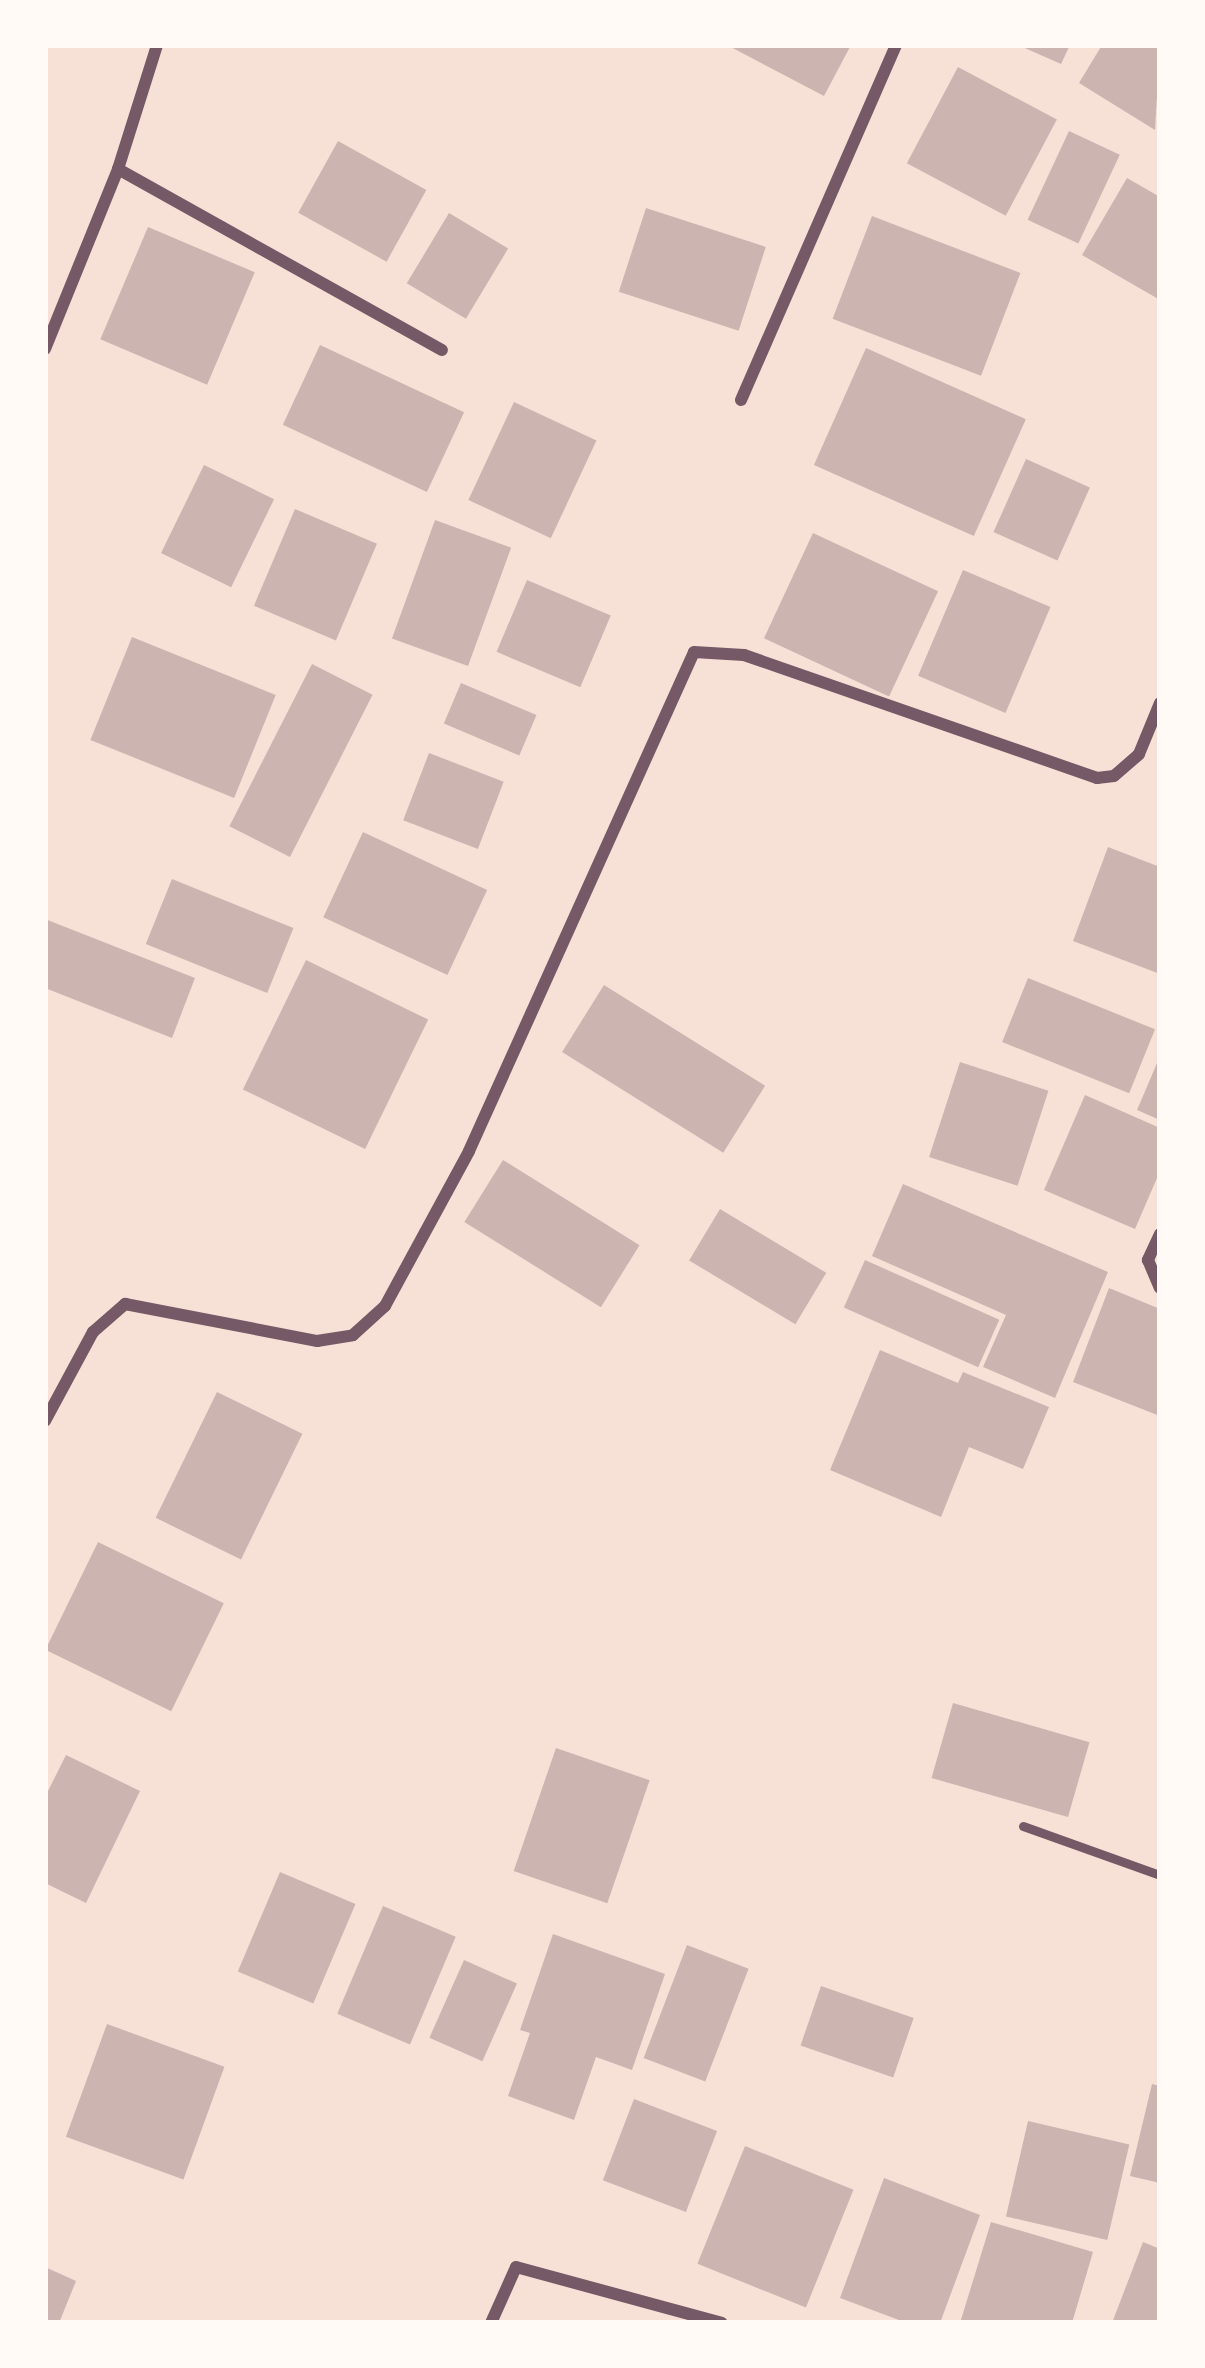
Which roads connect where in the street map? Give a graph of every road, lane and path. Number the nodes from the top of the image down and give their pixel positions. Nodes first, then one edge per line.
1 (157, 45) edge
2 (896, 45) edge
3 (118, 170) junction
4 (45, 349) edge
5 (442, 350) dead end
6 (741, 400) dead end
7 (1160, 703) edge
8 (1160, 1234) edge
9 (1160, 1288) edge
10 (45, 1421) edge
11 (1023, 1826) dead end
12 (1160, 1875) edge
13 (491, 2323) edge
14 (722, 2323) edge

1 - 3 street
2 - 6 street
3 - 4 street
3 - 5 street
7 - 10 street
8 - 9 street
11 - 12 lane
13 - 14 street

